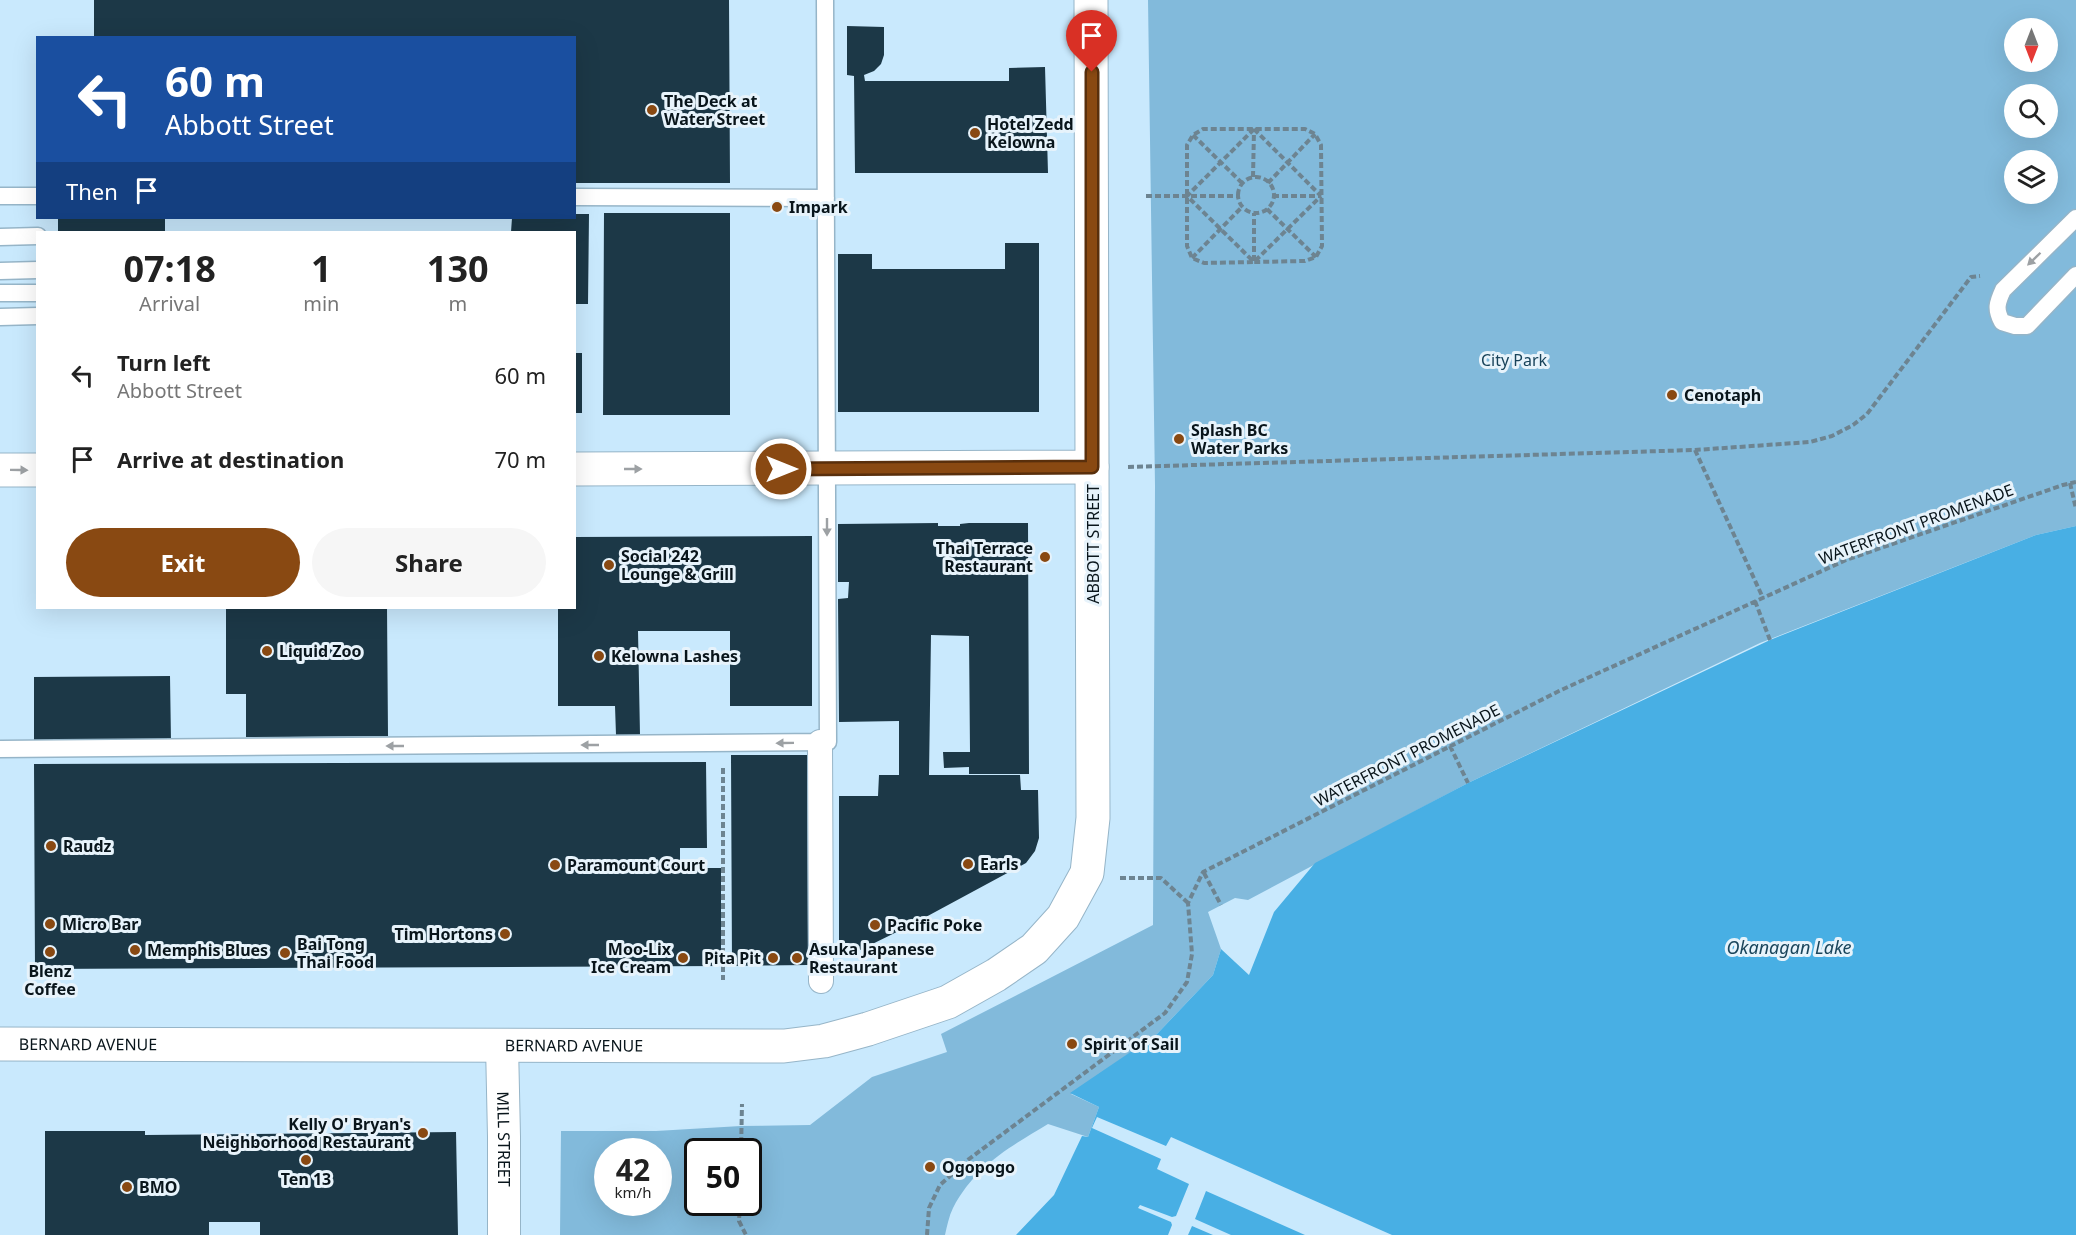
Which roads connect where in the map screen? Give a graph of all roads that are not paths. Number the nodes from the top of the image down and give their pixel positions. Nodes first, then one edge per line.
1 (825, 0) edge
2 (1092, 0) edge
3 (0, 196) edge
4 (36, 196) edge
5 (576, 197) edge
6 (826, 198) junction
7 (2076, 218) edge
8 (36, 236) edge
9 (0, 237) edge
10 (36, 270) edge
11 (0, 271) edge
12 (2076, 275) edge
13 (36, 292) edge
14 (0, 293) edge
15 (36, 316) edge
16 (0, 317) edge
17 (1092, 467) junction
18 (576, 469) edge
19 (827, 469) junction
20 (0, 470) edge
21 (36, 471) edge
22 (820, 742) junction
23 (0, 749) edge
24 (1101, 875) joint
25 (821, 981) dead end
26 (0, 1044) edge
27 (502, 1045) junction
28 (504, 1235) edge

1 - 6 lane
2 - 17 street, ABBOTT STREET
3 - 4 lane
5 - 6 lane
6 - 19 lane
7 -> 12 lane
8 - 9 lane
10 - 11 lane
13 - 14 lane
15 - 16 lane
17 - 19 street
17 - 24 street, ABBOTT STREET
18 -> 19 street
19 -> 22 lane
20 -> 21 street
22 -> 23 lane
22 - 25 street
24 - 27 street, BERNARD AVENUE
26 - 27 street, BERNARD AVENUE
27 - 28 street, MILL STREET

